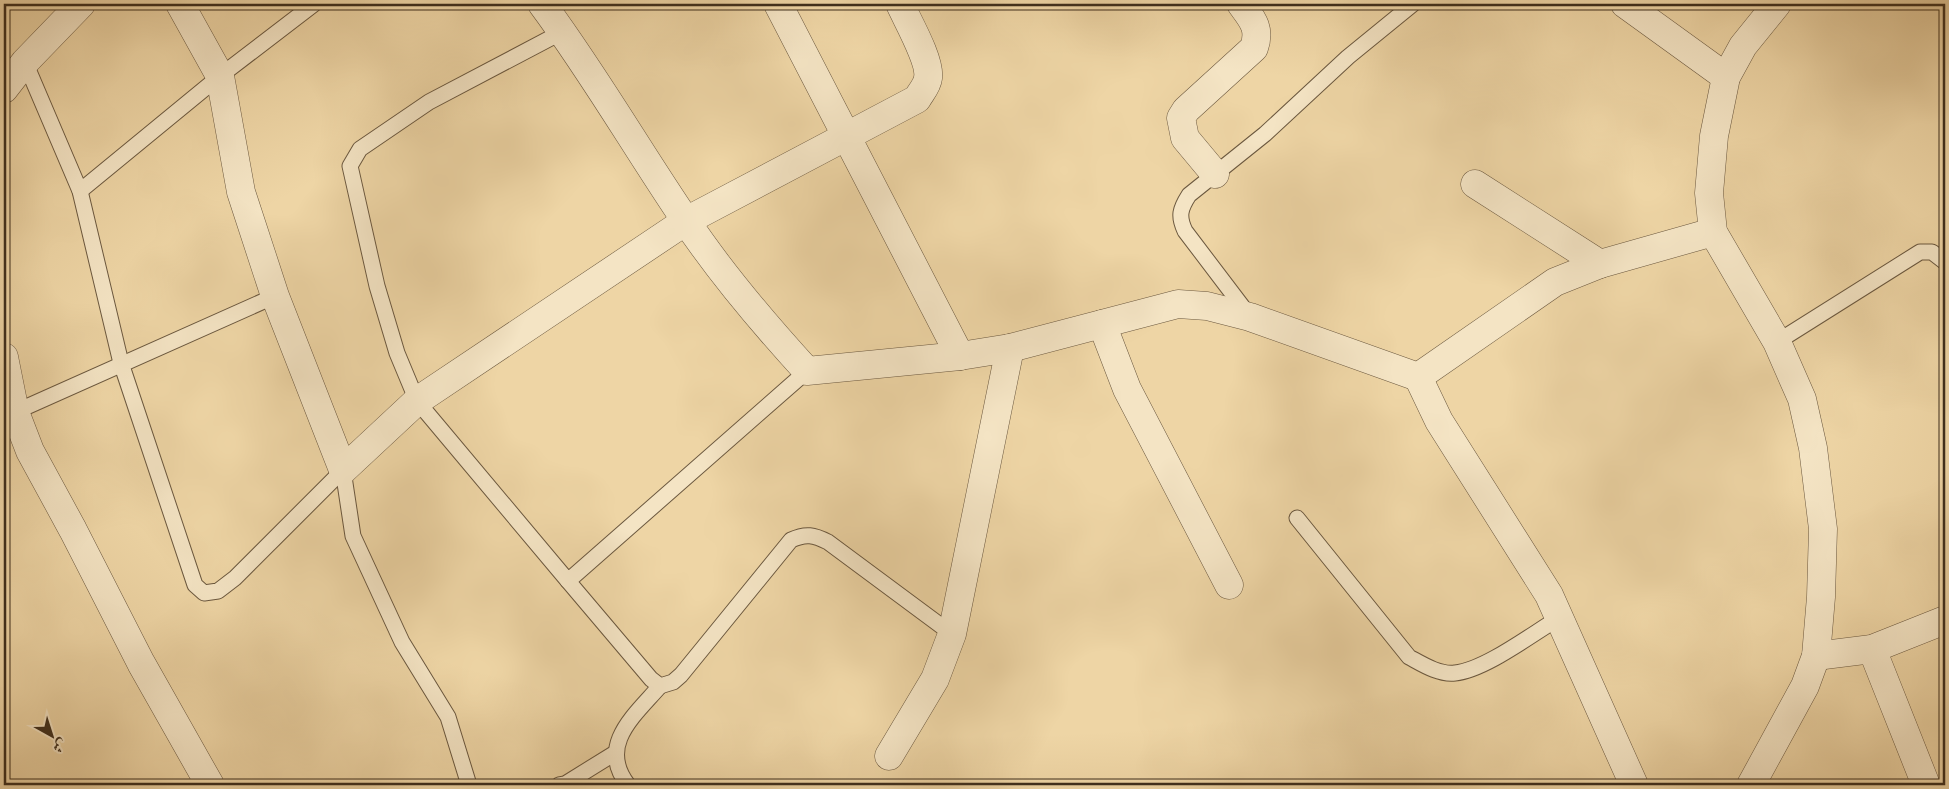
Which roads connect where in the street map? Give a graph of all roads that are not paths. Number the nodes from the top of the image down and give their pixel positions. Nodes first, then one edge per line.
1 (81, 4) edge
2 (180, 4) edge
3 (314, 4) edge
4 (542, 4) edge
5 (778, 4) edge
6 (900, 4) edge
7 (1241, 4) edge
8 (1413, 4) edge
9 (1625, 4) edge
10 (1777, 4) edge
11 (562, 32) junction
12 (25, 62) junction
13 (220, 76) junction
14 (1726, 77) junction
15 (4, 89) edge
16 (846, 137) junction
17 (1215, 174) junction
18 (1475, 184) dead end
19 (80, 190) junction
20 (686, 221) junction
21 (1713, 232) junction
22 (1945, 262) edge
23 (1600, 264) junction
24 (275, 296) junction
25 (1250, 318) junction
26 (1102, 324) junction
27 (1777, 342) junction
28 (1010, 348) junction
29 (960, 356) junction
30 (4, 357) edge
31 (121, 363) junction
32 (807, 371) junction
33 (1418, 377) junction
34 (417, 401) junction
35 (15, 412) junction
36 (343, 470) junction
37 (1296, 518) dead end
38 (568, 580) junction
39 (1229, 585) dead end
40 (1559, 618) junction
41 (1945, 620) edge
42 (952, 634) junction
43 (1872, 649) junction
44 (1816, 656) junction
45 (660, 686) junction
46 (616, 753) junction
47 (889, 756) dead end
48 (210, 785) edge
49 (469, 785) edge
50 (563, 785) edge
51 (628, 785) edge
52 (1634, 785) edge
53 (1751, 785) edge
54 (1926, 785) edge

1 - 12 street
2 - 13 street
3 - 13 lane
4 - 11 street
5 - 16 street
6 - 16 street
7 - 17 street
8 - 17 lane
9 - 14 street
10 - 14 street
11 - 20 street
11 - 34 lane
12 - 15 street
12 - 19 lane
13 - 19 lane
13 - 24 street
14 - 21 street
16 - 20 street
16 - 29 street
17 - 25 lane
18 - 23 street
19 - 31 lane
20 - 32 street
20 - 34 street
21 - 23 street
21 - 27 street
22 - 27 lane
23 - 33 street
24 - 31 lane
24 - 36 street
25 - 26 street
25 - 33 street
26 - 28 street
26 - 39 street
27 - 44 street
28 - 29 street
28 - 42 street
29 - 32 street
30 - 35 street
31 - 35 lane
31 - 36 lane
32 - 38 lane
33 - 40 street
34 - 36 street
34 - 38 lane
35 - 48 street
36 - 49 lane
37 - 40 lane
38 - 45 lane
40 - 52 street
41 - 43 street
42 - 45 lane
42 - 47 street
43 - 44 street
43 - 54 street
44 - 53 street
45 - 46 lane
46 - 50 lane
46 - 51 lane

